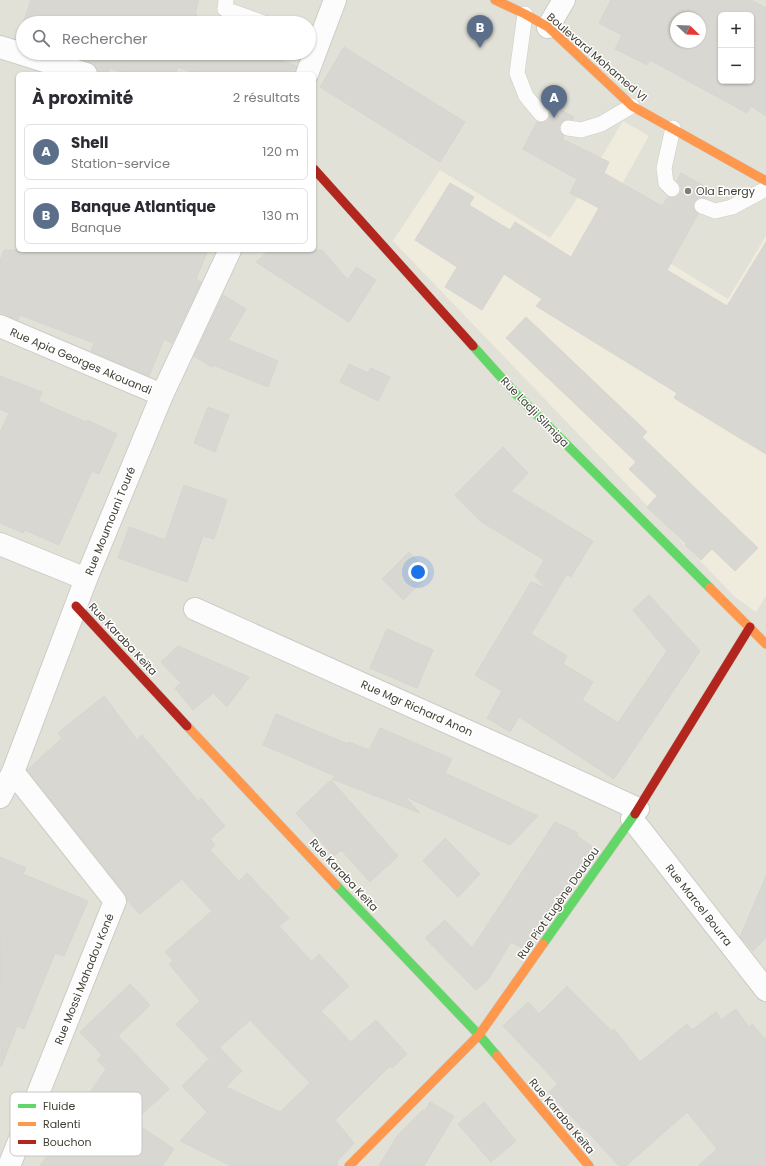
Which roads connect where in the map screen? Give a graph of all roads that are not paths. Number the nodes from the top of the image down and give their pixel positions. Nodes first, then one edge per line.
1 (226, 0) edge
2 (335, 0) edge
3 (495, 0) edge
4 (564, 0) edge
5 (525, 14) junction
6 (244, 16) edge
7 (548, 27) junction
8 (316, 36) edge
9 (0, 47) edge
10 (16, 52) edge
11 (41, 60) edge
12 (310, 60) edge
13 (80, 72) edge
14 (307, 72) edge
15 (632, 106) junction
16 (541, 114) dead end
17 (568, 128) dead end
18 (672, 128) junction
19 (316, 171) edge
20 (766, 181) edge
21 (672, 189) dead end
22 (766, 190) edge
23 (702, 206) dead end
24 (229, 252) edge
25 (0, 326) edge
26 (162, 395) junction
27 (0, 544) edge
28 (86, 579) junction
29 (76, 606) junction
30 (195, 609) dead end
31 (750, 627) junction
32 (766, 644) edge
33 (13, 772) junction
34 (0, 797) edge
35 (635, 814) junction
36 (766, 990) edge
37 (479, 1035) junction
38 (39, 1092) edge
39 (13, 1156) edge
40 (9, 1166) edge
41 (349, 1166) edge
42 (589, 1166) edge

1 - 6 lane
2 - 8 street
3 - 5 street, Boulevard Mohamed VI
4 - 7 street
5 - 7 street, Boulevard Mohamed VI
5 - 16 lane
7 - 15 street, Boulevard Mohamed VI
9 - 10 street
11 - 13 street
12 - 14 street
15 - 17 lane
15 - 18 street, Boulevard Mohamed VI
18 - 20 street, Boulevard Mohamed VI
18 - 21 lane
19 - 31 street, Rue Ladji Silmiga
22 - 23 lane
24 - 26 street, Rue Moumouni Touré
25 - 26 street, Rue Apia Georges Akouandi
26 - 28 street, Rue Moumouni Touré
27 - 28 street
28 - 29 street, Rue Moumouni Touré
29 - 33 street, Rue Moumouni Touré
29 - 37 street, Rue Karaba Keïta
30 - 35 street, Rue Mgr Richard Anon
31 - 32 street, Rue Ladji Silmiga
31 - 35 street, Rue Piot Eugène Doudou
33 - 34 street, Rue Moumouni Touré
33 - 38 street, Rue Mossi Mahadou Koné
35 - 36 street, Rue Marcel Bourra
35 - 37 street, Rue Piot Eugène Doudou
37 - 41 street, Rue Piot Eugène Doudou
37 - 42 street, Rue Karaba Keïta
39 - 40 street, Rue Mossi Mahadou Koné

